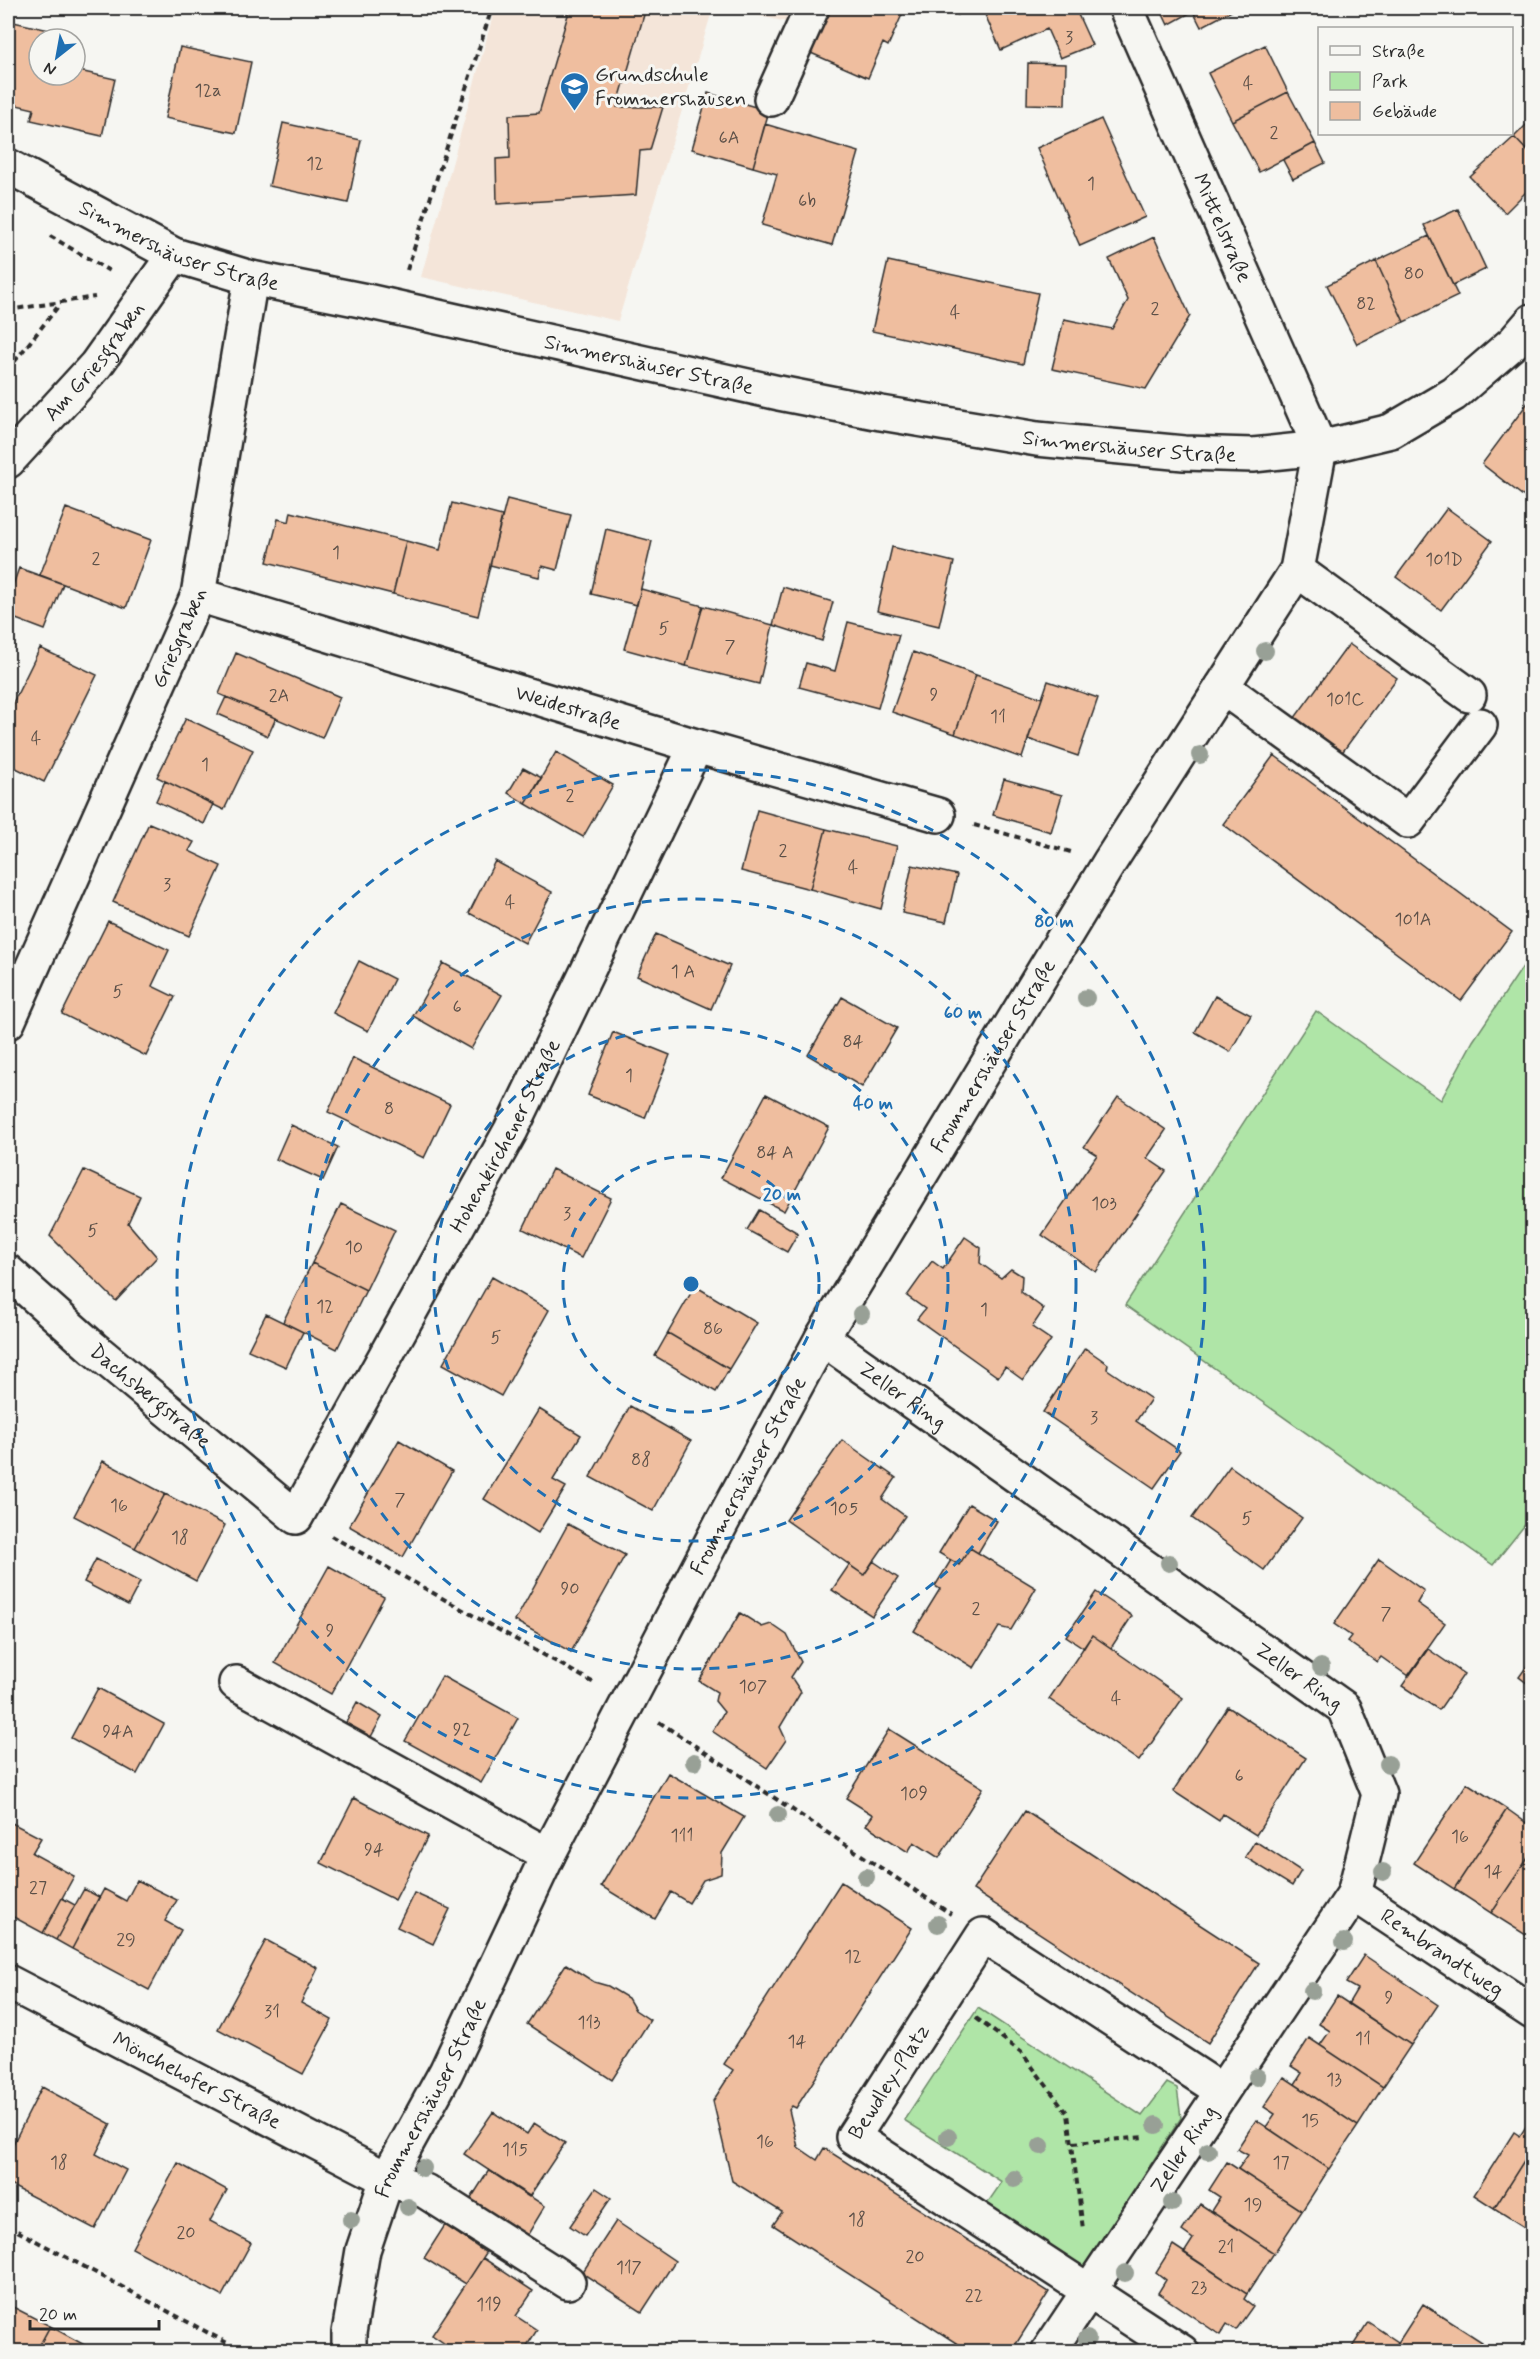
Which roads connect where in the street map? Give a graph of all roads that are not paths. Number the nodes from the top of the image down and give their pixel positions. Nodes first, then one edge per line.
1 (812, 8) edge
2 (1126, 8) edge
3 (771, 99) dead end
4 (8, 166) edge
5 (174, 255) junction
6 (251, 278) junction
7 (1526, 340) edge
8 (1320, 448) junction
9 (8, 461) edge
10 (1297, 570) junction
11 (198, 595) junction
12 (1222, 687) junction
13 (1469, 695) dead end
14 (1480, 725) dead end
15 (696, 746) junction
16 (938, 815) road end
17 (17, 970) edge
18 (8, 1022) edge
19 (8, 1272) edge
20 (822, 1338) junction
21 (296, 1516) joint
22 (236, 1683) dead end
23 (548, 1855) junction
24 (1354, 1894) junction
25 (8, 1982) edge
26 (1533, 2012) edge
27 (1222, 2091) junction
28 (387, 2180) junction
29 (568, 2282) dead end
30 (1089, 2289) junction
31 (349, 2352) edge
32 (1048, 2352) edge
33 (1182, 2352) edge

1 - 3 street
2 - 8 street, Mittelstraße
4 - 5 street, Simmershäuser Straße
5 - 6 street, Simmershäuser Straße
5 - 9 street, Am Griesgraben
6 - 8 street, Simmershäuser Straße
6 - 11 street, Griesgraben
7 - 8 street
8 - 10 street, Frommershäuser Straße
10 - 12 street, Frommershäuser Straße
10 - 13 street
11 - 15 street, Weidestraße
11 - 17 street, Griesgraben
12 - 14 street
12 - 20 street, Frommershäuser Straße
15 - 16 street, Weidestraße
15 - 21 street, Hohenkirchener Straße
17 - 18 street, Griesgraben
19 - 21 street, Dachsbergstraße
20 - 23 street, Frommershäuser Straße
20 - 24 street, Zeller Ring
22 - 23 street
23 - 28 street, Frommershäuser Straße
24 - 26 street, Rembrandtweg
24 - 27 street, Zeller Ring
25 - 28 street, Mönchehofer Straße
27 - 30 street, Zeller Ring
27 - 30 street, Bewdley-Platz
28 - 29 street, Mönchehofer Straße
28 - 31 street, Frommershäuser Straße
30 - 32 street, Zeller Ring
30 - 33 street, Bewdley-Platz

